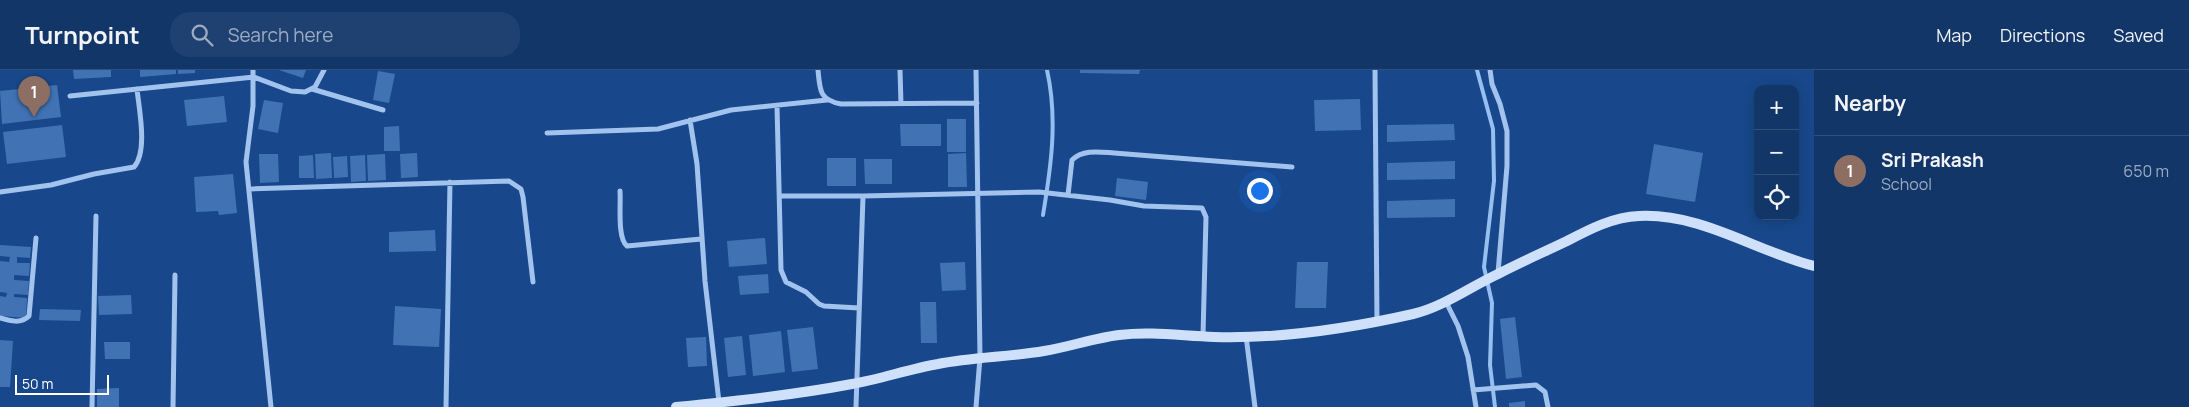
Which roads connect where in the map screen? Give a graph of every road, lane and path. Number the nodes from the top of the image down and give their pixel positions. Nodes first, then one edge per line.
1 (253, 70) edge
2 (324, 70) edge
3 (818, 70) edge
4 (900, 70) edge
5 (976, 70) edge
6 (1375, 70) edge
7 (1490, 70) edge
8 (254, 78) junction
9 (137, 89) junction
10 (312, 89) junction
11 (70, 96) dead end
12 (827, 100) junction
13 (977, 103) junction
14 (901, 104) junction
15 (777, 106) junction
16 (383, 110) dead end
17 (690, 120) junction
18 (547, 133) dead end
19 (1292, 167) dead end
20 (450, 182) junction
21 (249, 189) junction
22 (620, 191) dead end
23 (0, 192) edge
24 (978, 192) junction
25 (1068, 195) junction
26 (780, 196) junction
27 (862, 196) junction
28 (96, 216) dead end
29 (36, 238) dead end
30 (701, 239) junction
31 (1814, 266) edge
32 (175, 275) dead end
33 (1495, 275) junction
34 (533, 282) dead end
35 (1446, 302) junction
36 (860, 308) junction
37 (0, 318) edge
38 (1377, 322) junction
39 (1202, 336) junction
40 (1246, 336) junction
41 (980, 358) junction
42 (857, 383) junction
43 (1473, 390) junction
44 (719, 402) junction
45 (92, 407) edge
46 (173, 407) edge
47 (270, 407) edge
48 (446, 407) edge
49 (676, 407) edge
50 (856, 407) edge
51 (976, 407) edge
52 (1255, 407) edge
53 (1476, 407) edge
54 (1548, 407) edge

1 - 8 street
2 - 10 street
3 - 12 street
4 - 14 street
5 - 13 street
6 - 38 street
7 - 33 street
8 - 9 street
8 - 10 street
8 - 21 street
9 - 11 street
9 - 23 street
10 - 16 street
12 - 14 street
12 - 15 street
13 - 14 street
13 - 24 street
15 - 17 street
15 - 26 street
17 - 18 street
17 - 30 street
19 - 25 street
20 - 21 street
20 - 34 street
20 - 48 street
21 - 47 street
22 - 30 street
24 - 25 street
24 - 27 street
24 - 41 street
25 - 39 street
26 - 27 street
26 - 36 street
27 - 36 street
28 - 45 street
29 - 37 street
30 - 44 street
31 - 33 street
32 - 46 street
33 - 35 street
35 - 38 street
35 - 43 street
36 - 42 street
38 - 40 street
39 - 40 street
39 - 41 street
40 - 52 street
41 - 42 street
41 - 51 street
42 - 44 street
42 - 50 street
43 - 53 street
43 - 54 street
44 - 49 street

